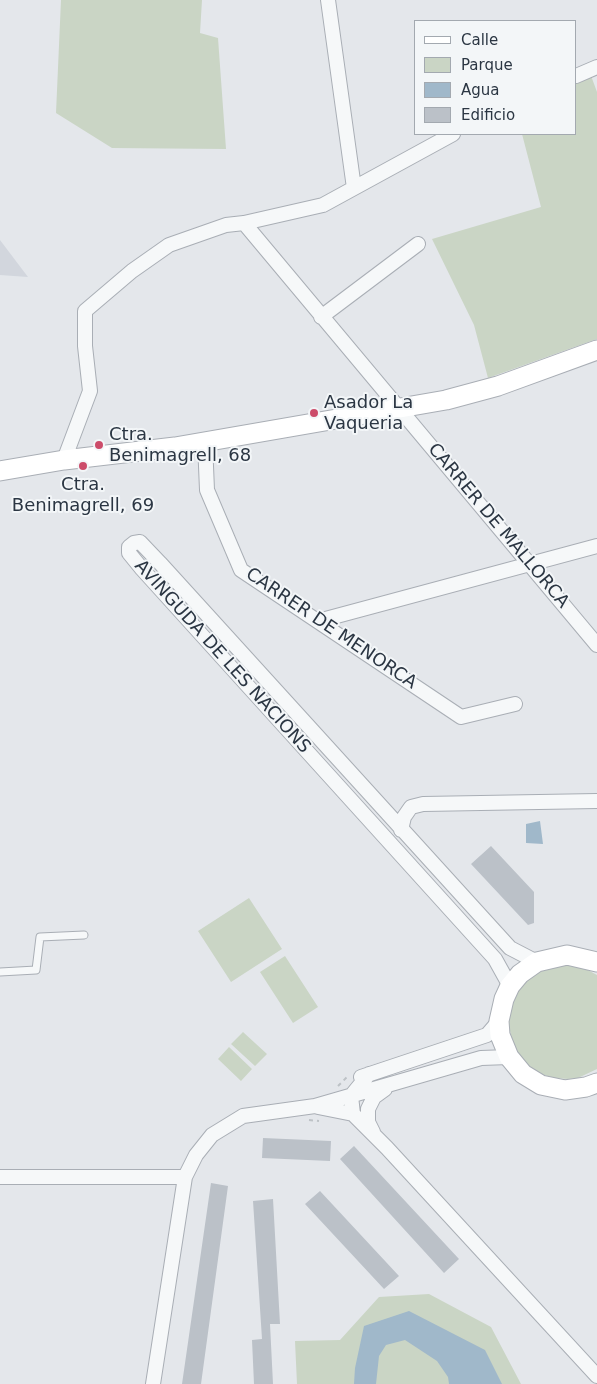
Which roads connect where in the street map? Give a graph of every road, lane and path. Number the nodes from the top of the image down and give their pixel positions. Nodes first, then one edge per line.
1 (328, 0) edge
2 (597, 67) edge
3 (577, 76) edge
4 (451, 135) edge
5 (354, 188) junction
6 (244, 223) junction
7 (418, 244) dead end
8 (321, 317) junction
9 (597, 350) edge
10 (400, 409) junction
11 (205, 442) junction
12 (72, 459) junction
13 (0, 471) edge
14 (597, 546) edge
15 (531, 565) junction
16 (318, 621) junction
17 (597, 645) edge
18 (515, 704) dead end
19 (597, 801) edge
20 (401, 830) junction
21 (84, 935) dead end
22 (537, 962) junction
23 (597, 962) edge
24 (0, 972) edge
25 (510, 986) junction
26 (499, 1021) junction
27 (509, 1057) junction
28 (361, 1074) junction
29 (597, 1083) edge
30 (391, 1085) junction
31 (334, 1089) dead end
32 (351, 1096) junction
33 (315, 1106) junction
34 (353, 1114) junction
35 (303, 1120) dead end
36 (320, 1121) dead end
37 (376, 1137) junction
38 (0, 1177) edge
39 (185, 1177) junction
40 (597, 1376) edge
41 (153, 1384) edge

1 - 5 street
2 - 3 street
4 - 5 street
5 - 6 street
6 - 8 street, CARRER DE MALLORCA
6 - 12 street
7 - 8 street
8 - 10 street, CARRER DE MALLORCA
9 - 10 street
10 - 11 street
10 - 15 street, CARRER DE MALLORCA
11 - 12 street
11 - 16 street, CARRER DE MENORCA
12 - 13 street
14 - 15 street
15 - 16 street
15 - 17 street, CARRER DE MALLORCA
16 - 18 street, CARRER DE MENORCA
19 - 20 street
20 - 22 street, AVINGUDA DE LES NACIONS
20 - 25 street, AVINGUDA DE LES NACIONS
21 - 24 lane
22 - 23 street
22 - 25 street
25 - 26 street
26 - 27 street
26 - 28 street
27 - 29 street
27 - 30 street
28 - 31 path
28 - 32 street
28 - 33 street
30 - 32 street
30 - 37 street
32 - 33 street
32 - 34 street
33 - 34 street
33 - 39 street
34 - 37 street
35 - 36 path
37 - 40 street
38 - 39 street
39 - 41 street

